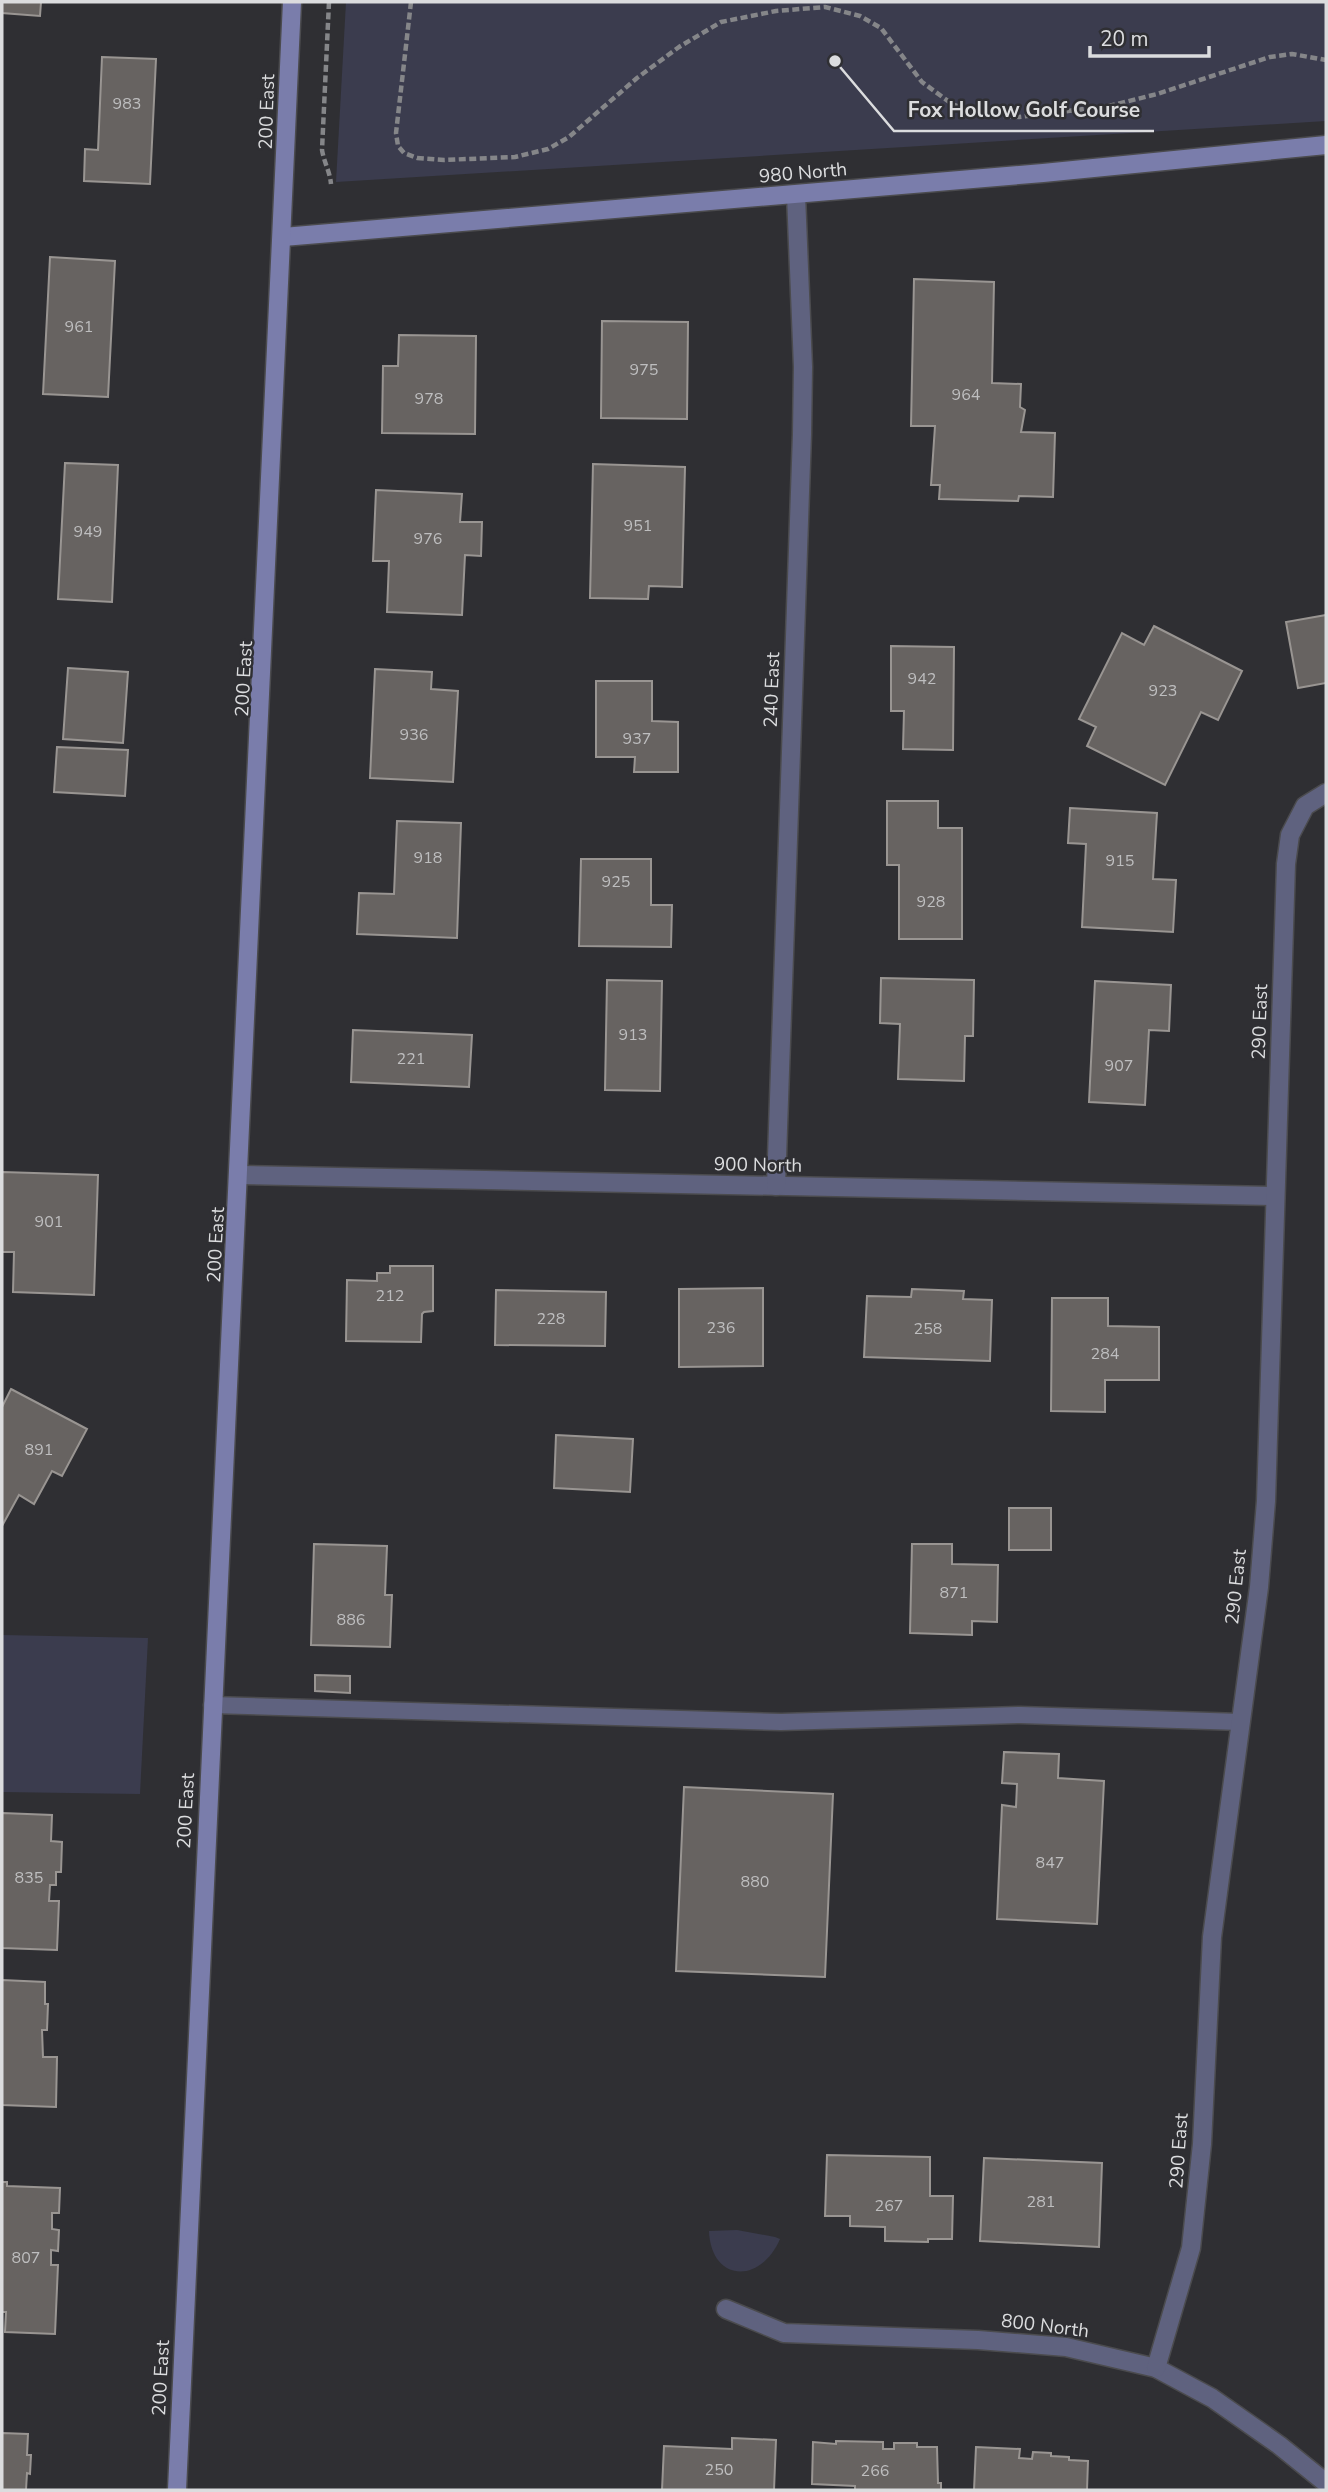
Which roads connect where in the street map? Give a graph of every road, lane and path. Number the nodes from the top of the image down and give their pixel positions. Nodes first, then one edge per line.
1 (292, 2) edge
2 (329, 2) edge
3 (411, 2) edge
4 (1326, 60) edge
5 (1326, 145) edge
6 (331, 184) dead end
7 (796, 195) junction
8 (283, 237) junction
9 (1326, 793) edge
10 (240, 1175) junction
11 (776, 1186) junction
12 (1275, 1196) junction
13 (212, 1705) junction
14 (1241, 1722) junction
15 (726, 2309) dead end
16 (1156, 2368) junction
17 (1326, 2483) edge
18 (177, 2490) edge

1 - 8 street, 200 East
2 - 6 path
3 - 4 path
5 - 7 street, 980 North
7 - 8 street, 980 North
7 - 11 street, 240 East
8 - 10 street, 200 East
9 - 12 street, 290 East
10 - 11 street, 900 North
10 - 13 street, 200 East
11 - 12 street, 900 North
12 - 14 street, 290 East
13 - 14 lane
13 - 18 street, 200 East
14 - 16 street, 290 East
15 - 16 street, 800 North
16 - 17 street, 800 North

